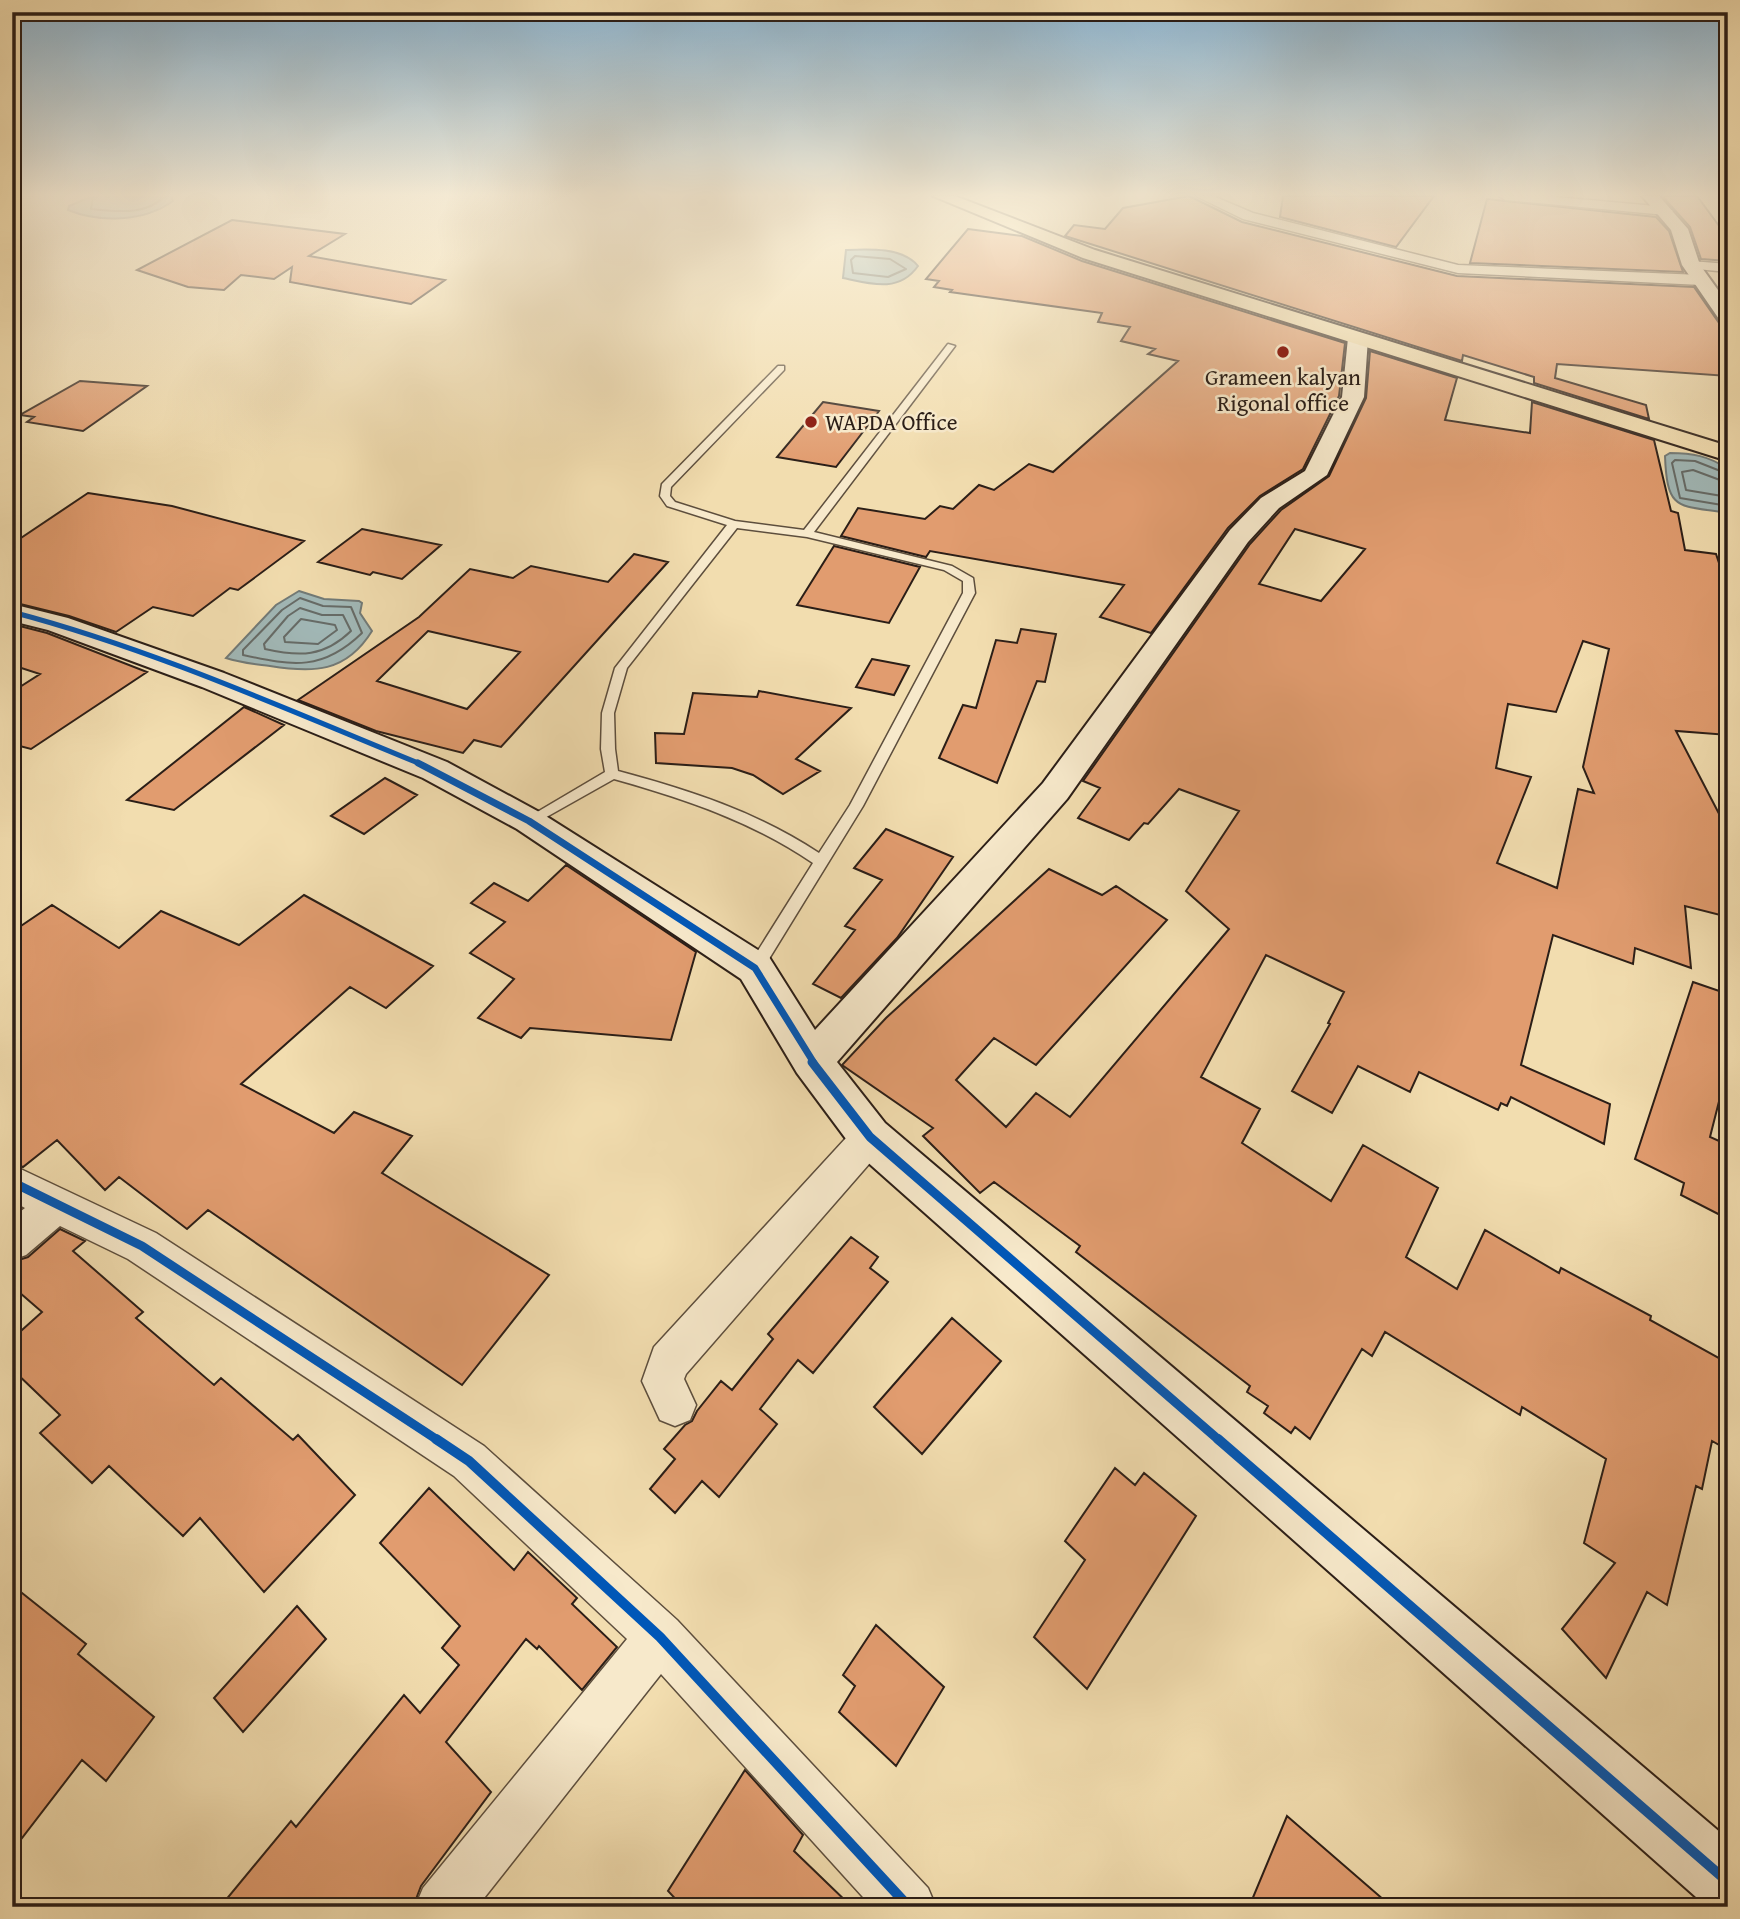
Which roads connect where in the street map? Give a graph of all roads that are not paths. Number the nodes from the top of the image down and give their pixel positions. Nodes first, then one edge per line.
1 (1190, 286) edge
2 (1705, 286) edge
3 (1728, 318) edge
4 (1358, 338) junction
5 (951, 346) dead end
6 (781, 368) dead end
7 (1728, 454) edge
8 (734, 524) junction
9 (807, 534) junction
10 (12, 612) edge
11 (612, 774) junction
12 (529, 821) junction
13 (821, 861) junction
14 (755, 968) junction
15 (812, 1061) junction
16 (870, 1137) junction
17 (12, 1182) edge
18 (56, 1206) junction
19 (12, 1242) edge
20 (675, 1405) dead end
21 (660, 1637) junction
22 (1728, 1882) edge
23 (442, 1907) edge
24 (909, 1907) edge

1 - 4 highway
2 - 3 street
4 - 7 highway
4 - 15 street
5 - 9 lane
6 - 8 lane
8 - 9 lane
8 - 11 lane
9 - 13 lane
10 - 12 street
11 - 12 lane
11 - 13 lane
12 - 14 street
13 - 14 lane
14 - 15 street
15 - 16 street
16 - 20 street
16 - 22 street
17 - 18 street
18 - 19 street
18 - 21 street
21 - 23 street
21 - 24 street

